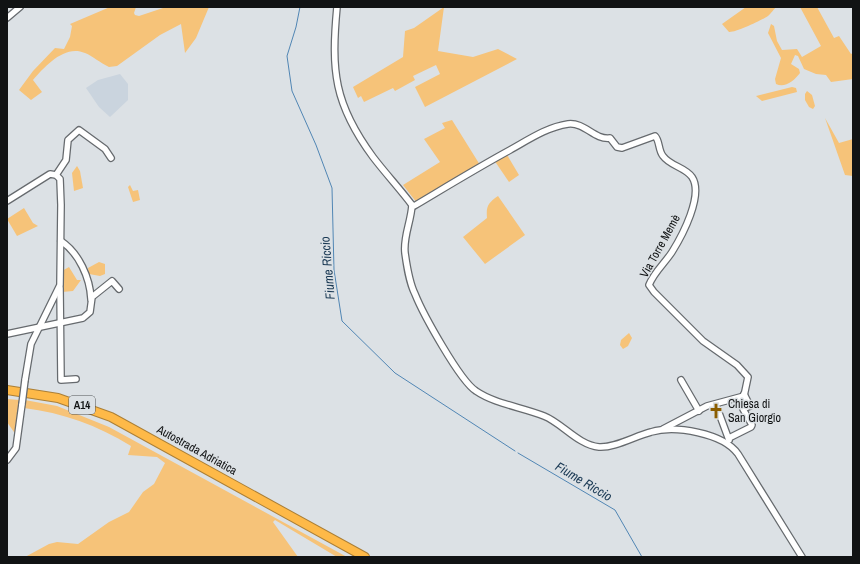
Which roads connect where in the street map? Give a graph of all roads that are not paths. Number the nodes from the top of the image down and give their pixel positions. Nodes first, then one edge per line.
1 (20, 7) edge
2 (337, 7) edge
3 (7, 18) edge
4 (111, 158) dead end
5 (56, 175) junction
6 (7, 201) edge
7 (412, 206) junction
8 (61, 241) junction
9 (60, 285) junction
10 (119, 289) dead end
11 (91, 299) junction
12 (60, 324) junction
13 (37, 329) junction
14 (7, 334) edge
15 (76, 379) dead end
16 (682, 380) dead end
17 (7, 390) edge
18 (744, 394) junction
19 (7, 395) edge
20 (716, 405) junction
21 (699, 411) junction
22 (661, 430) junction
23 (729, 438) junction
24 (150, 441) junction
25 (730, 446) junction
26 (7, 460) edge
27 (268, 506) junction
28 (355, 557) edge
29 (365, 557) edge
30 (802, 557) edge

1 - 3 street
2 - 7 street
4 - 5 street
5 - 6 street
5 - 8 street
7 - 18 street, Via Torre Memè
7 - 22 street
8 - 9 street
8 - 11 street
9 - 12 street
9 - 13 street
10 - 11 street
11 - 12 street
12 - 13 street
12 - 15 street
13 - 14 street
13 - 26 street, bridge
16 - 21 street
17 - 24 highway, Autostrada Adriatica / A14
18 - 20 street
18 - 23 street
19 - 24 highway, Autostrada Adriatica / A14
20 - 21 street
20 - 23 street
21 - 22 street
22 - 25 street
23 - 25 street
24 - 27 highway, Autostrada Adriatica / A14
25 - 30 street
27 - 28 highway, Autostrada Adriatica / A14
27 - 29 highway, Autostrada Adriatica / A14

